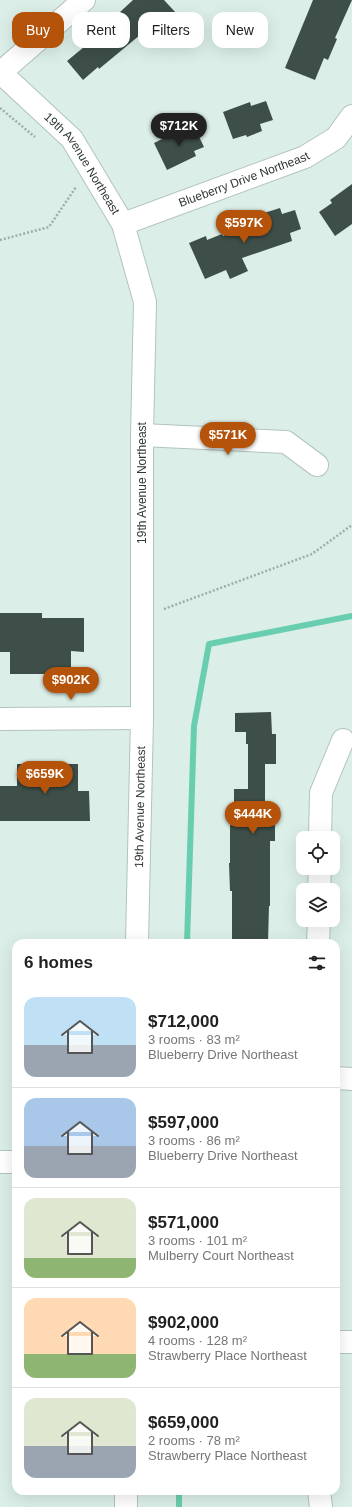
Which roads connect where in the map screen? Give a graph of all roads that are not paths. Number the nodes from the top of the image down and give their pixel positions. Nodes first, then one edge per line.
1 (84, 0) edge
2 (0, 73) edge
3 (352, 116) edge
4 (123, 224) junction
5 (142, 435) junction
6 (317, 465) dead end
7 (142, 718) junction
8 (0, 719) edge
9 (343, 740) dead end
10 (320, 831) edge
11 (319, 927) edge
12 (137, 939) edge
13 (318, 939) edge
14 (340, 1078) edge
15 (352, 1079) edge
16 (0, 1162) edge
17 (12, 1162) edge
18 (340, 1342) edge
19 (352, 1342) edge
20 (126, 1495) edge
21 (320, 1495) edge
22 (126, 1507) edge
23 (321, 1507) edge

1 - 2 street
2 - 4 street, 19th Avenue Northeast
3 - 4 street, Blueberry Drive Northeast
4 - 5 street, 19th Avenue Northeast
5 - 6 street
5 - 7 street, 19th Avenue Northeast
7 - 8 street
7 - 12 street, 19th Avenue Northeast
9 - 10 street
11 - 13 street
14 - 15 street
16 - 17 street
18 - 19 street
20 - 22 street
21 - 23 street

